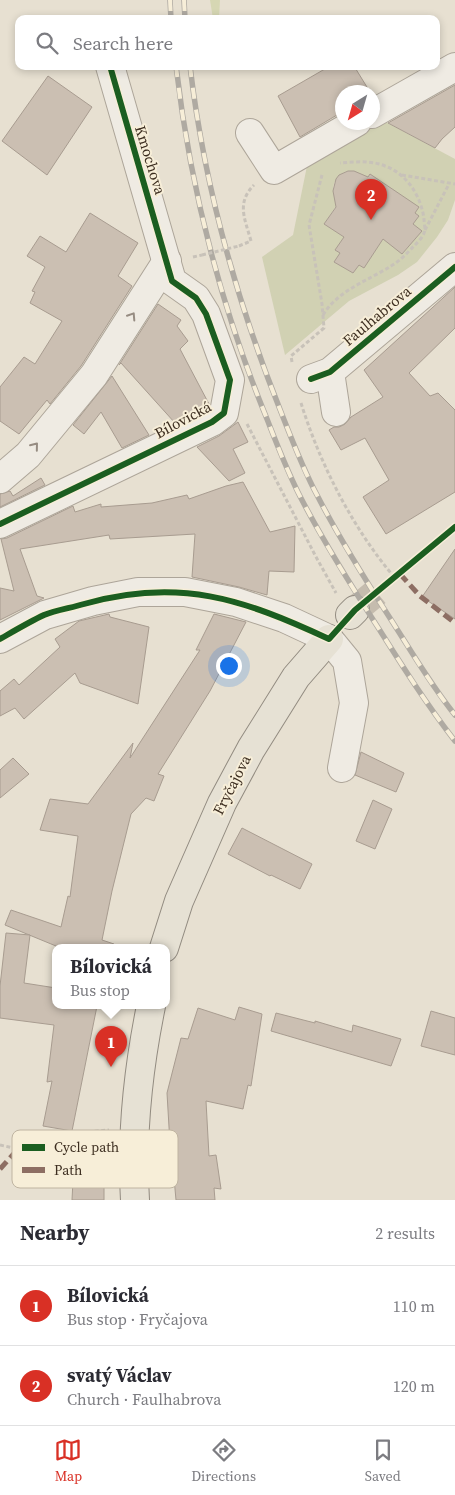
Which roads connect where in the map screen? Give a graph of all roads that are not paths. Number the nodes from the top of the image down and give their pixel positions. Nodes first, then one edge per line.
1 (455, 67) edge
2 (111, 70) edge
3 (380, 109) edge
4 (343, 130) edge
5 (250, 133) dead end
6 (167, 262) junction
7 (455, 267) edge
8 (336, 412) dead end
9 (0, 480) edge
10 (0, 524) edge
11 (0, 639) edge
12 (329, 639) junction
13 (342, 768) dead end
14 (165, 944) edge
15 (150, 1009) edge
16 (135, 1130) edge

1 - 3 street
2 - 6 street, Kmochova
4 - 5 street
9 -> 6 street
6 - 10 street, Bílovická
7 - 8 street, Faulhabrova
11 - 12 street
12 - 13 street
12 - 14 main road, Fryčajova
15 - 16 main road

